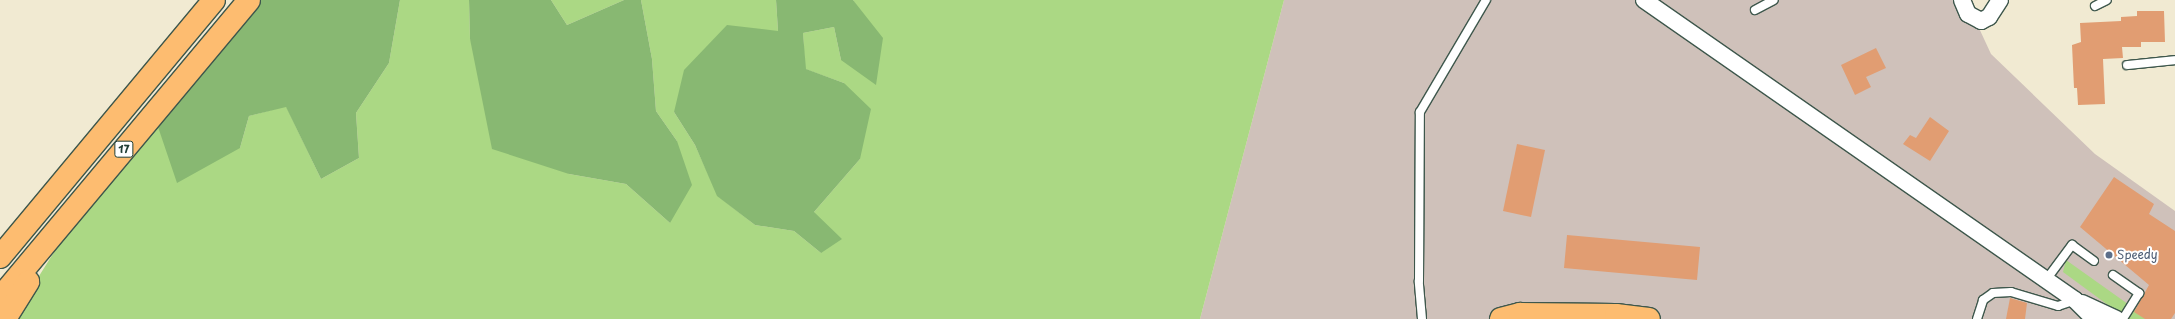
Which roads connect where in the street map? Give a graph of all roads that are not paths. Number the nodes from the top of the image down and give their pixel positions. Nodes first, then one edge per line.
1 (214, 0) edge
2 (249, 0) edge
3 (1486, 0) edge
4 (1644, 0) edge
5 (1774, 0) edge
6 (1962, 0) edge
7 (2000, 0) edge
8 (2107, 0) edge
9 (2095, 6) dead end
10 (1755, 10) dead end
11 (2175, 60) edge
12 (2127, 65) dead end
13 (55, 191) junction
14 (77, 204) junction
15 (0, 248) edge
16 (0, 257) edge
17 (2094, 260) dead end
18 (2113, 276) dead end
19 (2046, 280) junction
20 (0, 298) edge
21 (2075, 300) junction
22 (5, 319) edge
23 (1422, 319) edge
24 (1501, 319) edge
25 (1649, 319) edge
26 (1977, 319) edge
27 (2094, 319) edge
28 (2116, 319) edge
29 (2123, 319) edge

1 - 13 main road, 17
2 - 14 main road, 17
3 - 23 lane
4 - 19 street
5 - 10 lane
6 - 7 street
8 - 9 lane
11 - 12 lane
13 - 15 main road
13 - 16 main road, 17
14 - 20 main road, 17
14 - 22 main road
17 - 19 lane
18 - 29 lane
19 - 21 street
21 - 26 lane
21 - 27 street
21 - 28 street
24 - 25 main road

